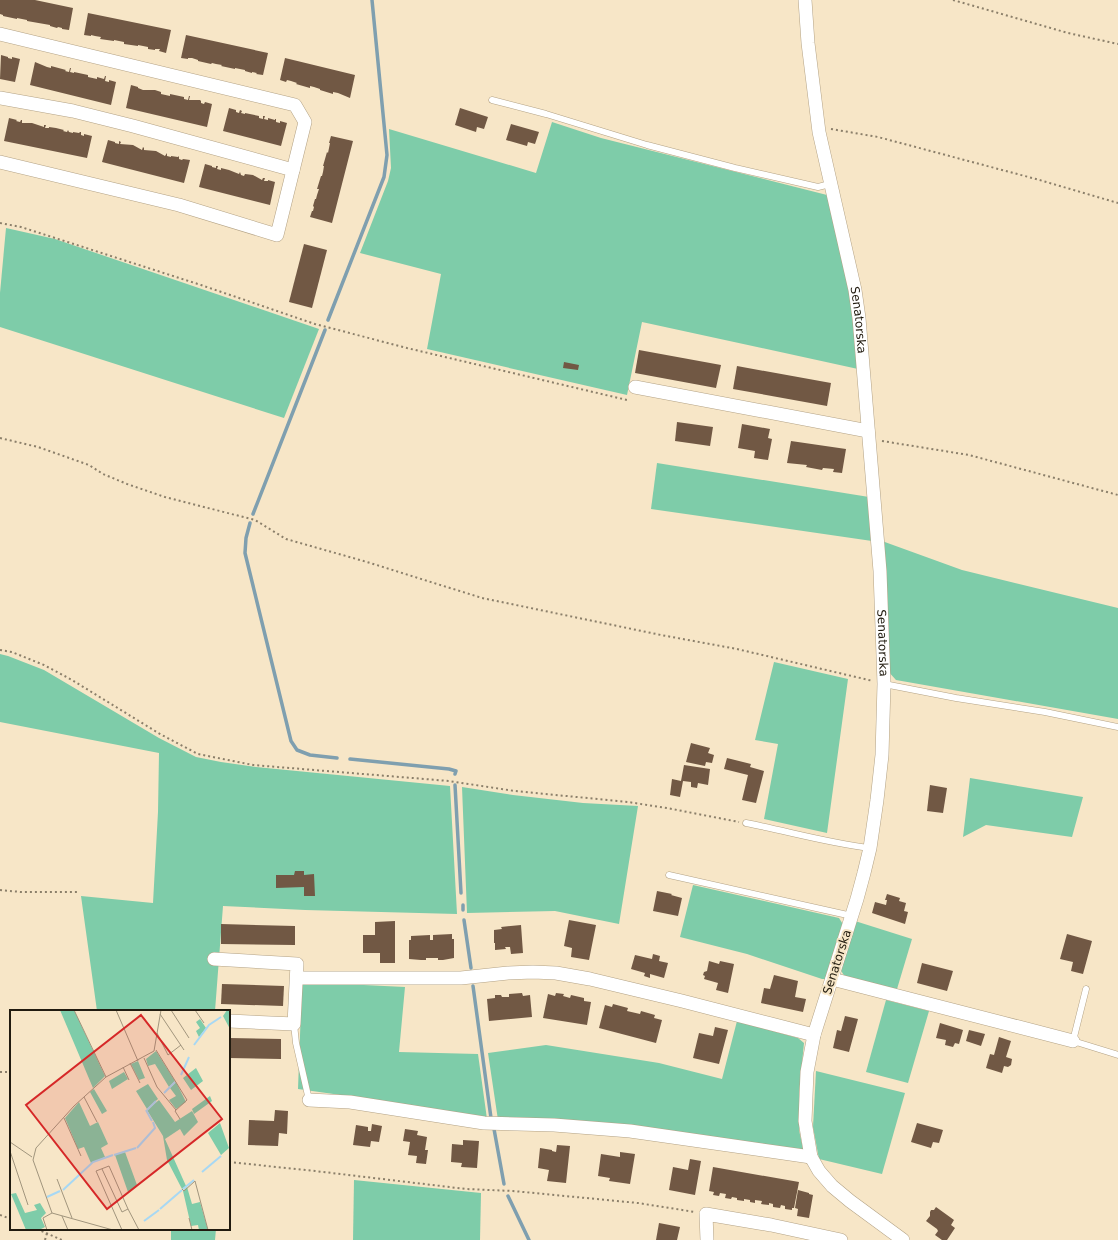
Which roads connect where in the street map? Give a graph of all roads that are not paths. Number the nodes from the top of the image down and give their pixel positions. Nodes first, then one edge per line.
1 (805, 0) edge
2 (0, 34) edge
3 (0, 98) edge
4 (492, 100) dead end
5 (0, 162) edge
6 (293, 170) junction
7 (830, 184) junction
8 (635, 387) dead end
9 (868, 435) junction
10 (884, 684) junction
11 (1118, 727) edge
12 (746, 823) road end
13 (870, 848) junction
14 (669, 875) dead end
15 (852, 916) junction
16 (214, 959) dead end
17 (297, 978) junction
18 (832, 979) junction
19 (1086, 989) dead end
20 (230, 1021) edge
21 (294, 1024) junction
22 (814, 1035) junction
23 (1073, 1040) junction
24 (1118, 1055) edge
25 (309, 1100) joint
26 (811, 1157) junction
27 (707, 1240) edge
28 (842, 1240) edge
29 (903, 1240) edge

1 - 7 street, Senatorska
2 - 6 street
3 - 6 street
4 - 7 lane
5 - 6 street
7 - 9 street, Senatorska
8 - 9 street
9 - 10 street, Senatorska
10 - 11 lane
10 - 13 street, Senatorska
12 - 13 lane
13 - 15 street, Senatorska
14 - 15 lane
15 - 18 street, Senatorska
16 - 17 street
17 - 21 street
17 - 22 street
18 - 22 street, Senatorska
18 - 23 street
19 - 23 lane
20 - 21 street
21 - 25 lane
22 - 26 street, Senatorska
23 - 24 lane
25 - 26 street
26 - 29 street, Senatorska
27 - 28 street

